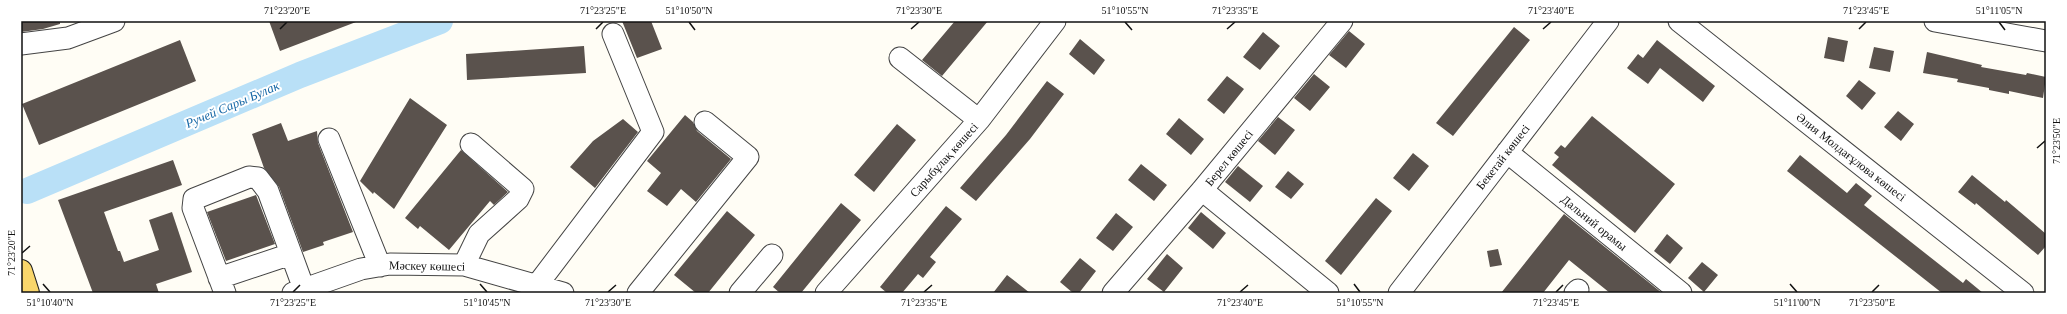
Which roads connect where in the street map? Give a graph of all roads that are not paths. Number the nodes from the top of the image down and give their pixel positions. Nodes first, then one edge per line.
1 (114, 21) edge
2 (1055, 21) edge
3 (1342, 21) edge
4 (1608, 21) edge
5 (1678, 21) edge
6 (1935, 21) edge
7 (613, 34) dead end
8 (2046, 41) edge
9 (21, 44) edge
10 (900, 58) dead end
11 (979, 120) junction
12 (705, 122) dead end
13 (328, 139) dead end
14 (471, 144) dead end
15 (1507, 152) junction
16 (1202, 190) junction
17 (291, 254) junction
18 (772, 255) dead end
19 (464, 265) junction
20 (380, 266) junction
21 (21, 271) edge
22 (222, 286) edge
23 (534, 289) edge
24 (298, 291) edge
25 (28, 293) edge
26 (563, 293) edge
27 (638, 293) edge
28 (740, 293) edge
29 (826, 293) edge
30 (1114, 293) edge
31 (1328, 293) edge
32 (1399, 293) edge
33 (1681, 293) edge
34 (2023, 293) edge

1 - 9 street
2 - 11 street, Сарыбұлақ көшесі
3 - 16 street, Берел көшесі
4 - 15 street, Бекетай көшесі
5 - 34 street, Әлия Молдағұлова көшесі
6 - 8 street
7 - 23 street
10 - 11 street
11 - 29 street, Сарыбұлақ көшесі
12 - 27 street
13 - 20 street
14 - 19 street
15 - 32 street, Бекетай көшесі
15 - 33 street, Дальний орамы
16 - 30 street, Берел көшесі
16 - 31 street
17 - 22 street
17 - 22 street
17 - 24 street
18 - 28 street
19 - 20 street, Мәскеу көшесі
19 - 23 street, Мәскеу көшесі
20 - 24 street, Мәскеу көшесі
21 - 25 main road
23 - 26 street, Мәскеу көшесі

